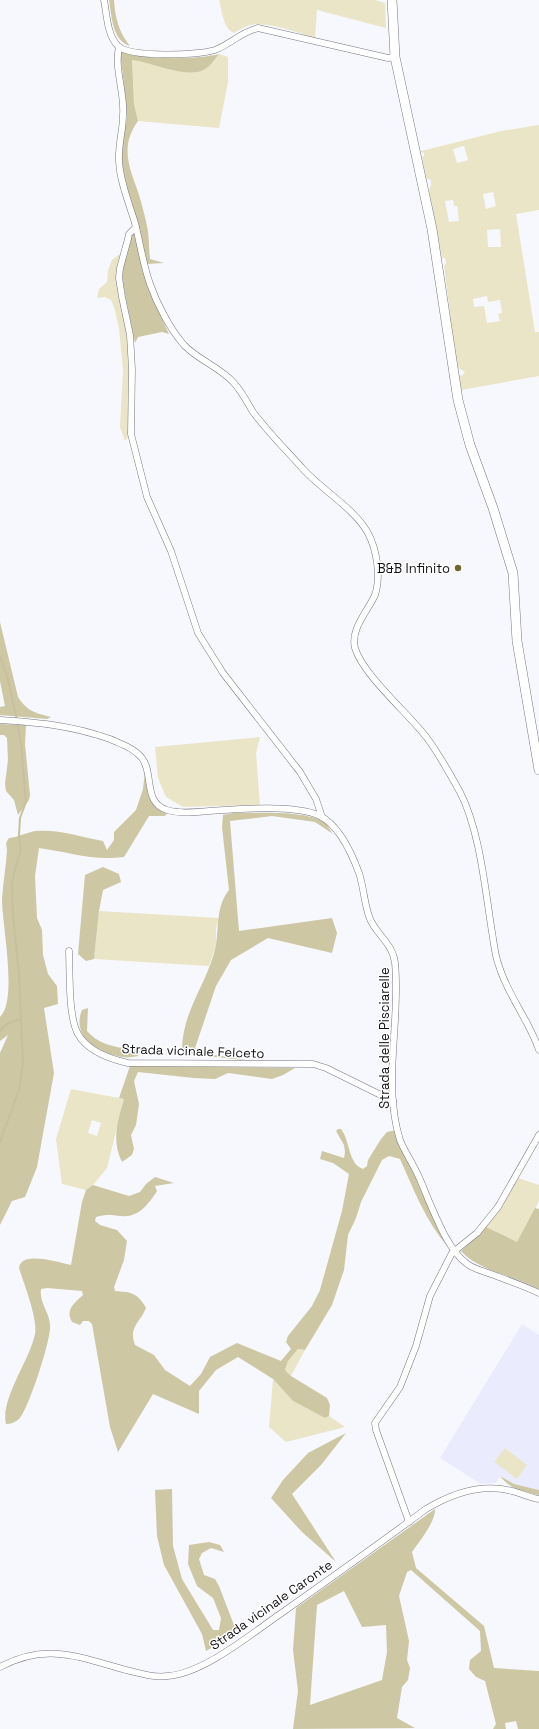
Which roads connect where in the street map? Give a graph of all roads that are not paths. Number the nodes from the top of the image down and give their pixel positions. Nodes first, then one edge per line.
1 (104, 0) edge
2 (392, 0) edge
3 (119, 47) junction
4 (395, 57) junction
5 (136, 227) junction
6 (0, 720) edge
7 (539, 770) edge
8 (322, 816) junction
9 (69, 951) dead end
10 (539, 1050) edge
11 (393, 1102) junction
12 (539, 1135) edge
13 (455, 1250) junction
14 (539, 1293) edge
15 (539, 1499) edge
16 (409, 1522) junction
17 (0, 1667) edge

1 - 3 street
2 - 4 main road
3 - 4 street
3 - 5 street
4 - 7 main road
5 - 8 street
5 - 10 street
6 - 8 street
8 - 11 street, Strada delle Pisciarelle
9 - 11 street, Strada vicinale Felceto
11 - 13 street, Strada delle Pisciarelle
12 - 13 street
13 - 14 street, Strada delle Pisciarelle
13 - 16 street
15 - 16 street, Strada vicinale Caronte
16 - 17 street, Strada vicinale Caronte

